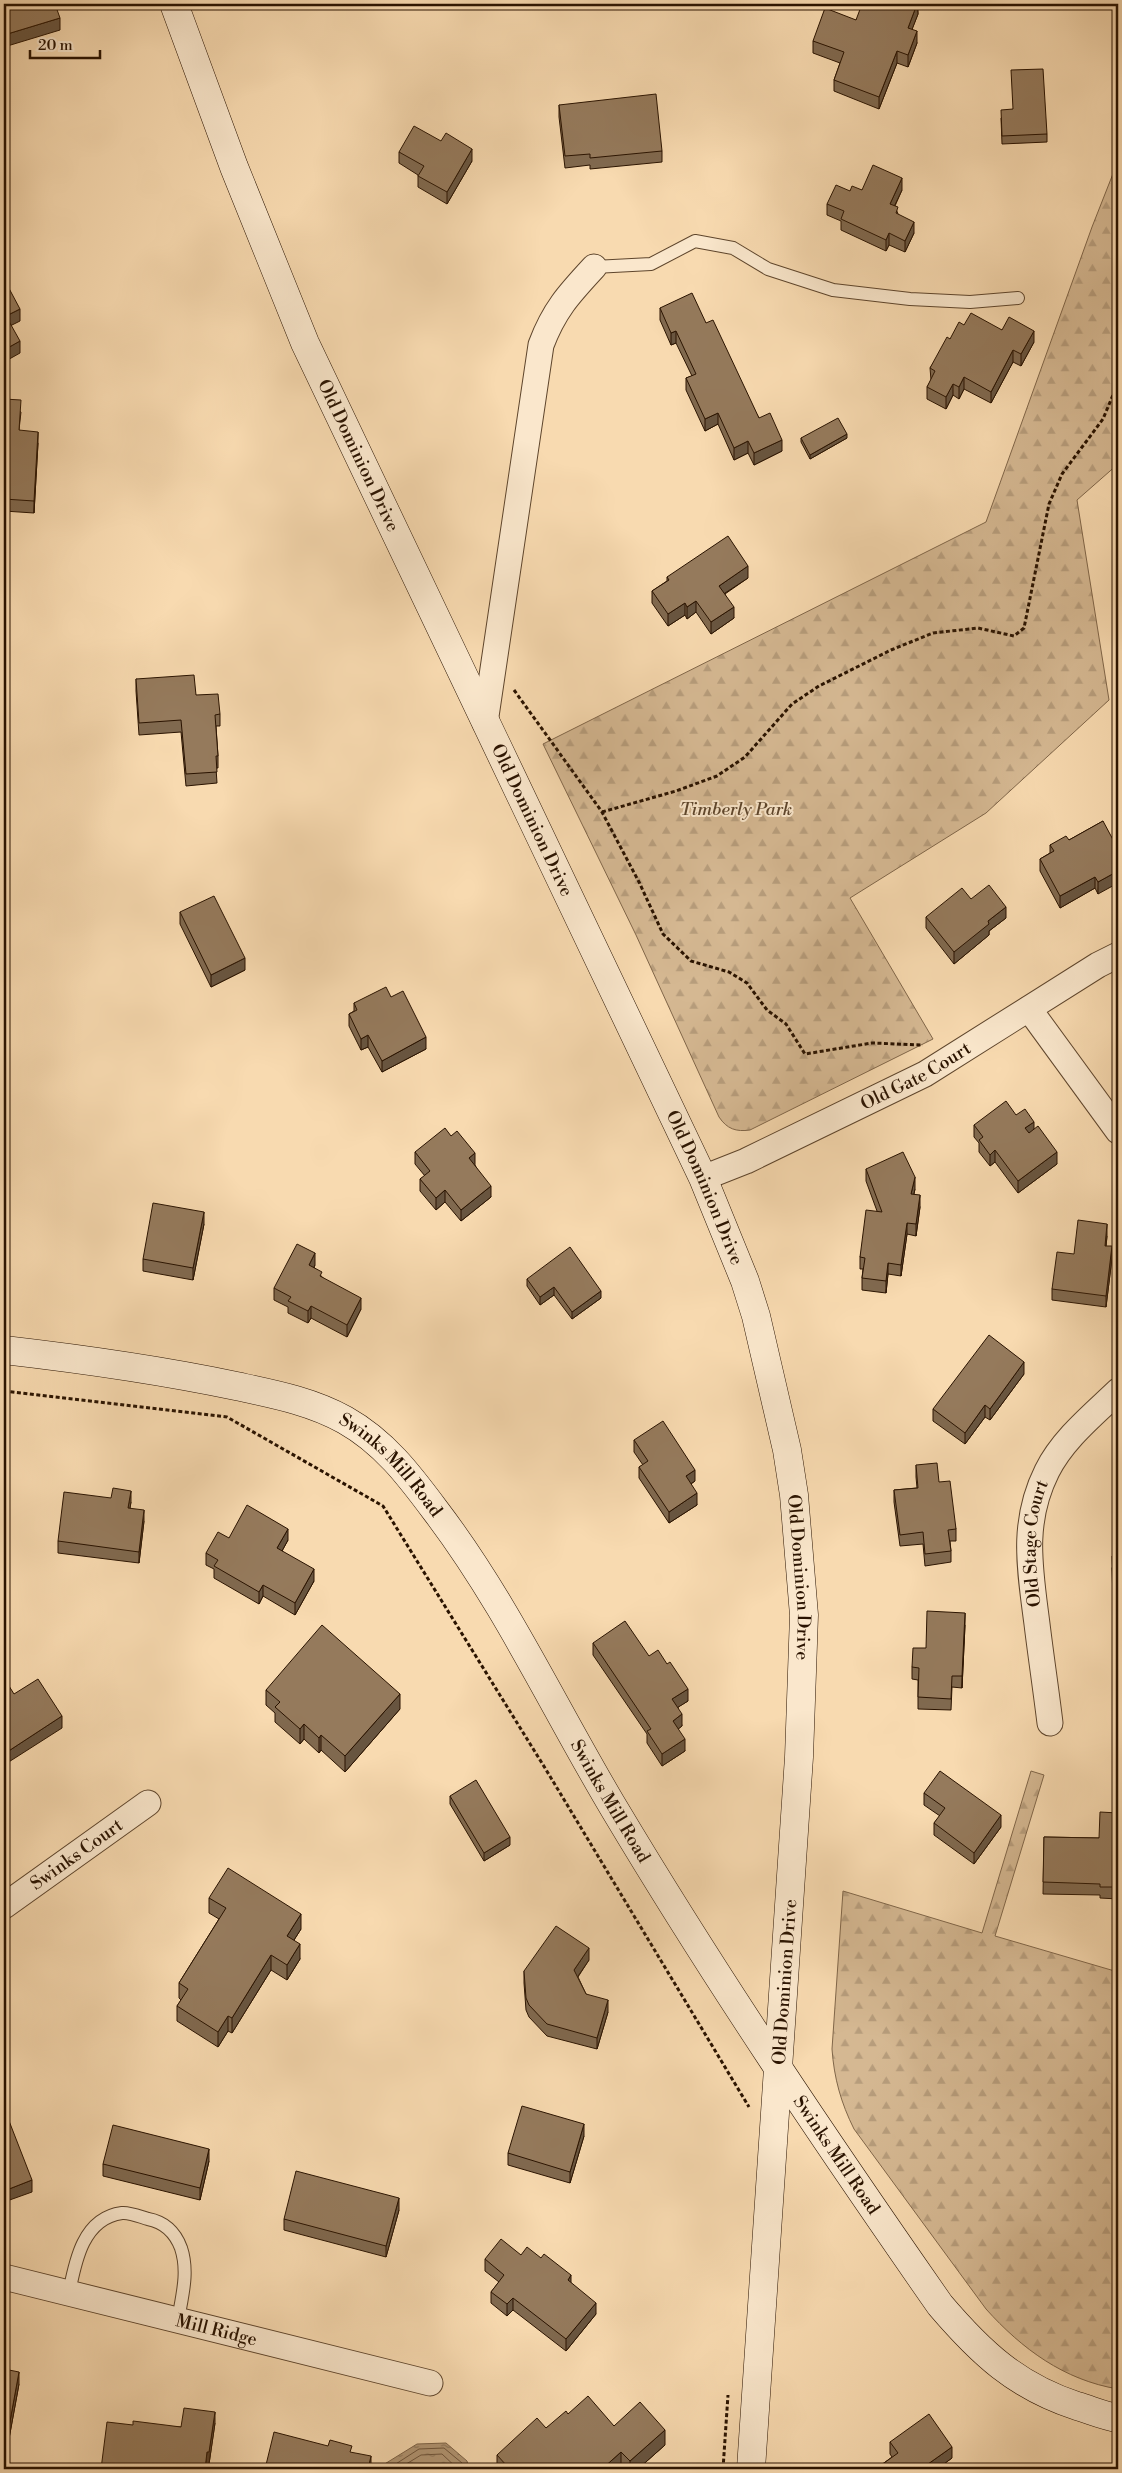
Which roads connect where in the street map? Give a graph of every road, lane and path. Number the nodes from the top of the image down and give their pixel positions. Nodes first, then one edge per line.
1 (174, 4) edge
2 (594, 267) joint
3 (1018, 298) dead end
4 (1118, 383) edge
5 (513, 688) dead end
6 (485, 723) junction
7 (602, 812) junction
8 (1118, 955) edge
9 (1029, 1009) junction
10 (930, 1045) dead end
11 (1118, 1131) edge
12 (704, 1178) junction
13 (4, 1350) edge
14 (4, 1391) edge
15 (1118, 1391) edge
16 (1050, 1723) dead end
17 (148, 1803) dead end
18 (4, 1906) edge
19 (779, 2072) junction
20 (749, 2108) dead end
21 (4, 2277) edge
22 (68, 2293) junction
23 (178, 2320) junction
24 (430, 2382) dead end
25 (728, 2390) dead end
26 (1118, 2418) edge
27 (723, 2469) edge
28 (750, 2469) edge

1 - 6 main road, Old Dominion Drive
2 - 3 lane
2 - 6 street
4 - 7 path
5 - 7 path
6 - 12 main road, Old Dominion Drive
7 - 10 path
8 - 9 street, Old Gate Court
9 - 11 street
9 - 12 street, Old Gate Court
12 - 19 main road, Old Dominion Drive
13 - 19 main road, Swinks Mill Road
14 - 20 path
15 - 16 street, Old Stage Court
17 - 18 street, Swinks Court
19 - 26 main road, Swinks Mill Road
19 - 28 main road, Old Dominion Drive
21 - 22 street, Mill Ridge
22 - 23 street, Mill Ridge
22 - 23 lane
23 - 24 street, Mill Ridge
25 - 27 path

